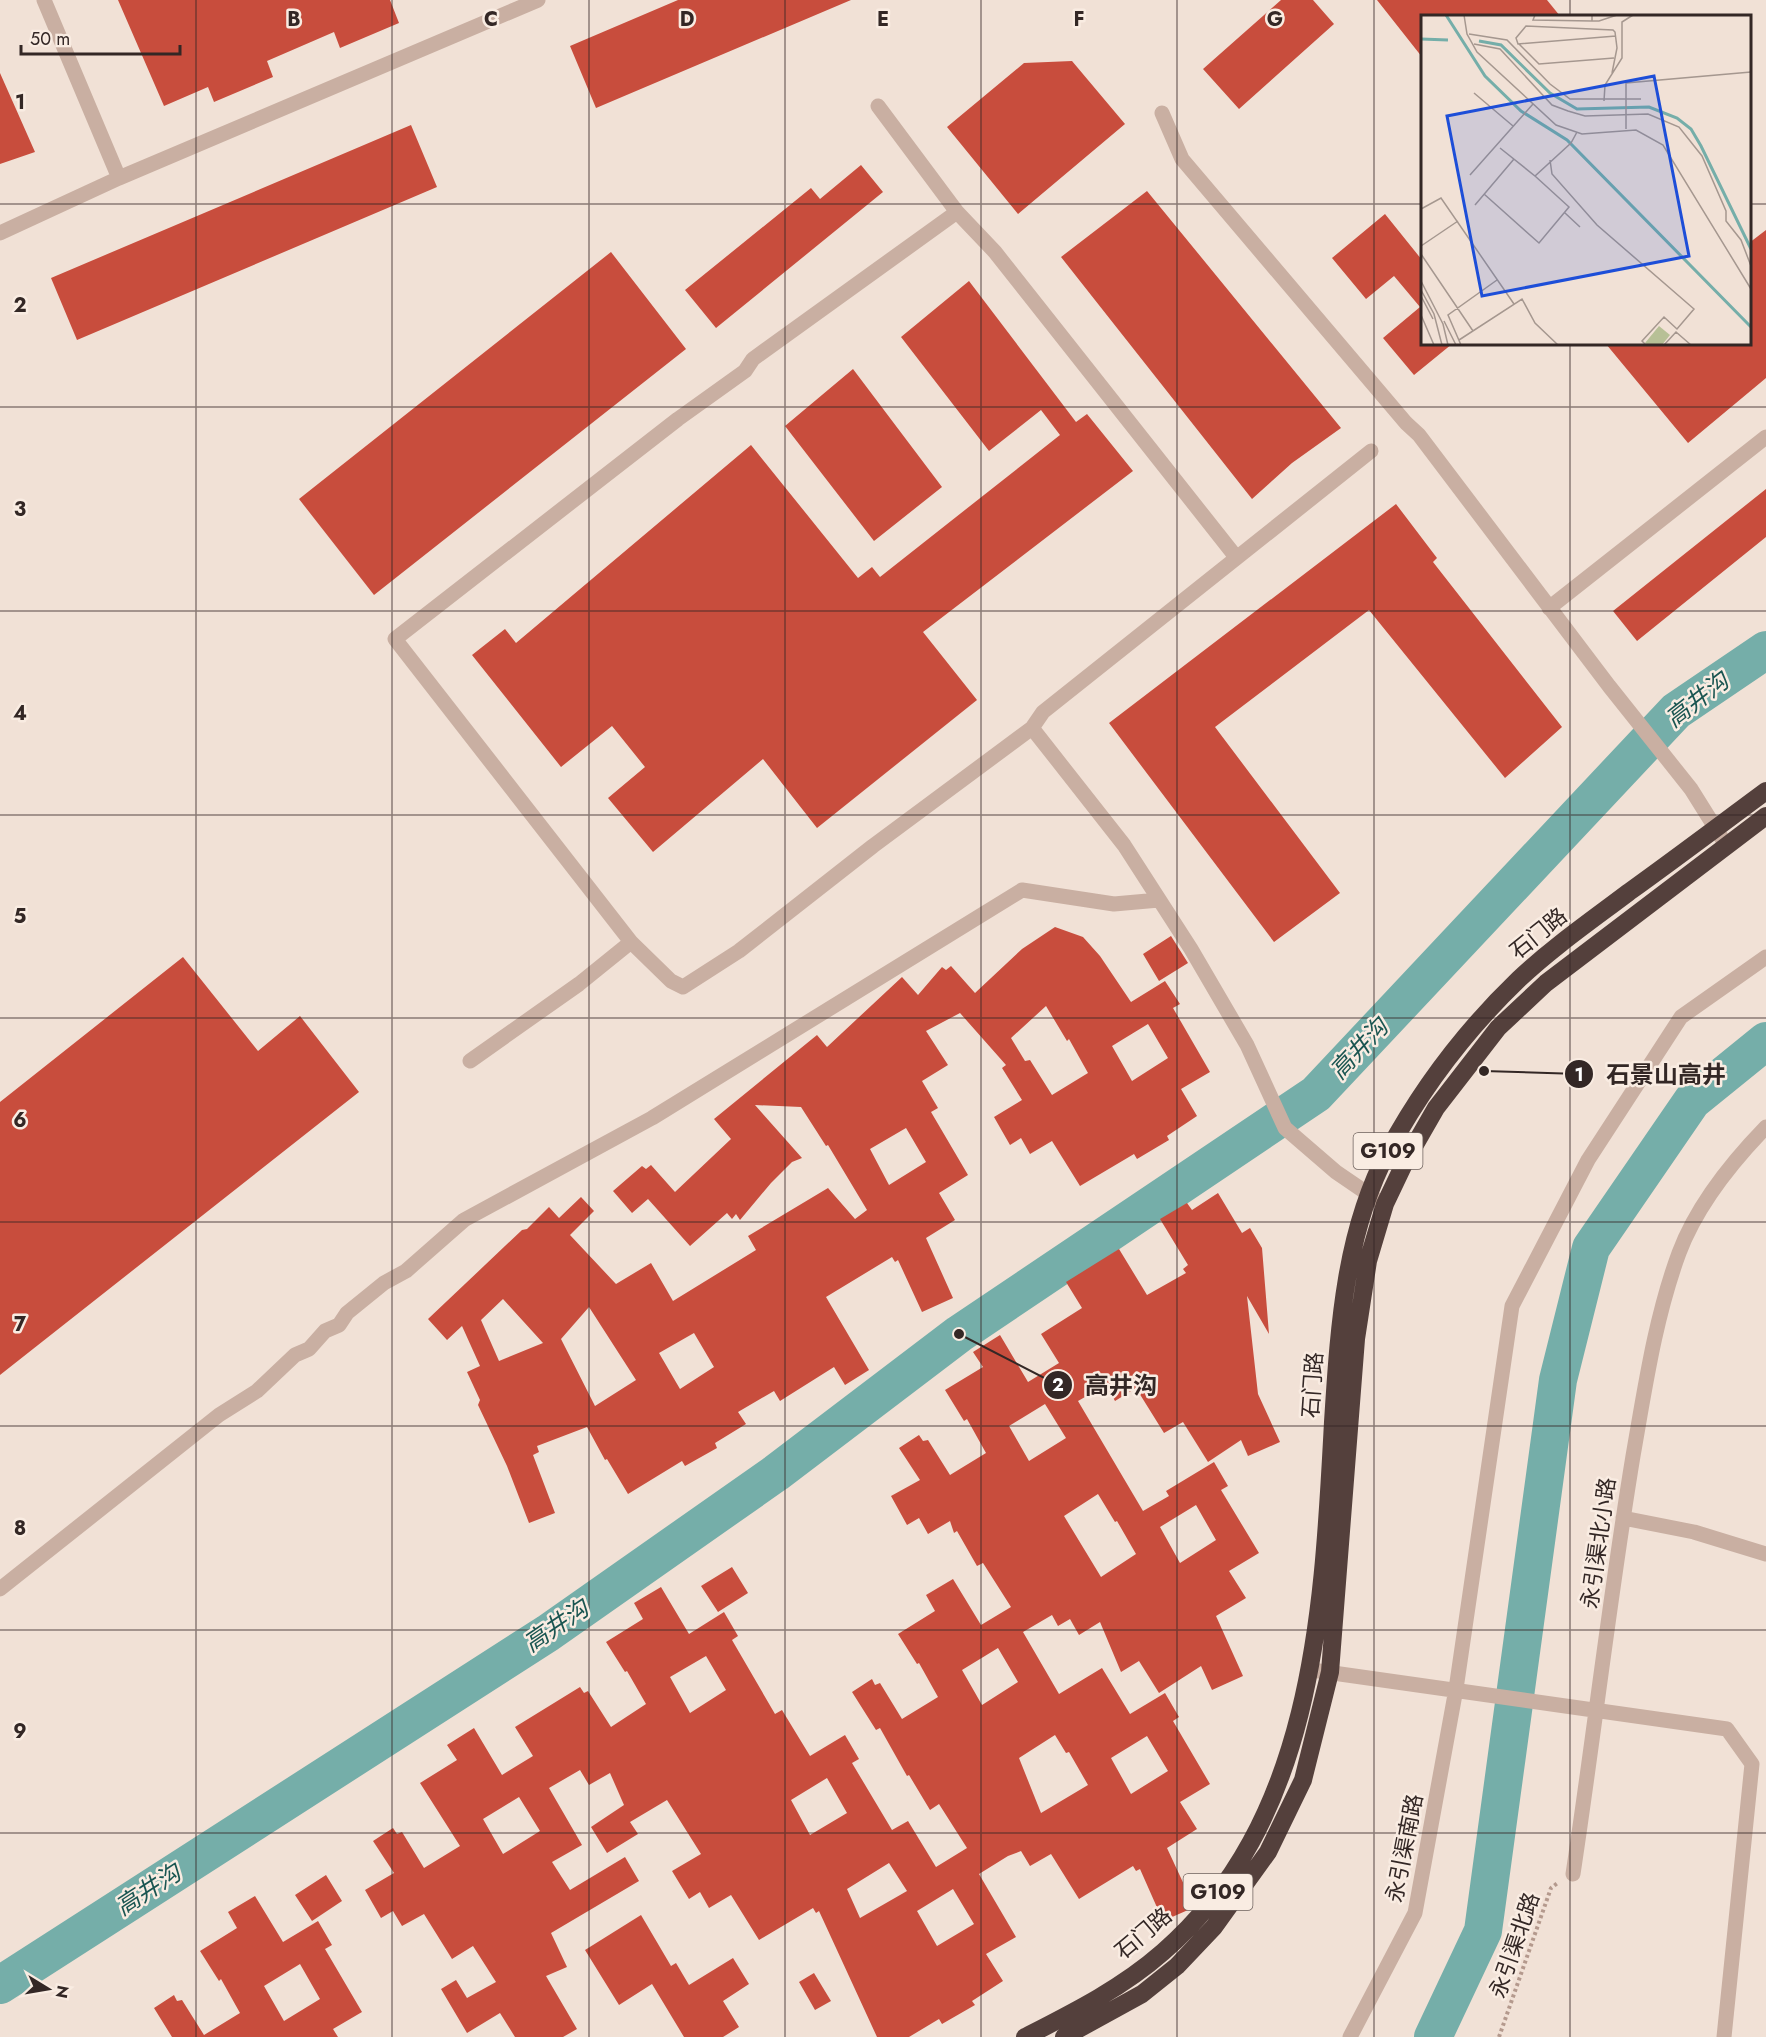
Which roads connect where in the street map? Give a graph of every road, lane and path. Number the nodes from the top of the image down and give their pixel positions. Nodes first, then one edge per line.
1 (44, 0) edge
2 (538, 0) edge
3 (878, 106) dead end
4 (1162, 113) dead end
5 (119, 178) junction
6 (957, 212) junction
7 (0, 233) edge
8 (1766, 437) edge
9 (1371, 451) dead end
10 (1236, 557) junction
11 (1549, 608) junction
12 (1032, 728) junction
13 (1766, 791) edge
14 (1766, 816) edge
15 (1716, 828) junction
16 (1726, 844) junction
17 (1159, 900) junction
18 (631, 942) junction
19 (1766, 957) edge
20 (470, 1060) dead end
21 (1766, 1127) edge
22 (1368, 1196) junction
23 (1385, 1204) junction
24 (1623, 1518) junction
25 (1766, 1554) edge
26 (0, 1589) edge
27 (1311, 1670) junction
28 (1330, 1672) junction
29 (1456, 1689) junction
30 (1598, 1710) junction
31 (1573, 1874) joint
32 (1025, 2037) edge
33 (1064, 2037) edge
34 (1350, 2037) edge
35 (1499, 2037) edge
36 (1724, 2037) edge

1 - 5 street
2 - 5 street
3 - 6 street
4 - 11 street
5 - 7 street
6 - 10 street
6 - 18 street
8 - 11 street
9 - 10 street
10 - 12 street
11 - 15 street
12 - 17 street
12 - 18 street
13 - 15 highway, 石门路 / G109
14 - 16 highway, 石门路 / G109
15 - 16 street
15 - 22 highway, 石门路 / G109
16 - 23 highway, 石门路 / G109
17 - 22 street
17 - 26 street
18 - 20 street
19 - 29 street, 永引渠南路
21 - 24 street, 永引渠北小路
22 - 23 street
22 - 27 highway, 石门路 / G109
23 - 28 highway, 石门路 / G109
24 - 25 street
24 - 30 street, 永引渠北小路
27 - 28 street
27 - 32 highway, 石门路 / G109
28 - 29 street
28 - 33 highway, 石门路 / G109
29 - 30 street
29 - 34 street, 永引渠南路
30 - 31 street, 永引渠北小路
30 - 36 street
31 - 35 path, 永引渠北路

